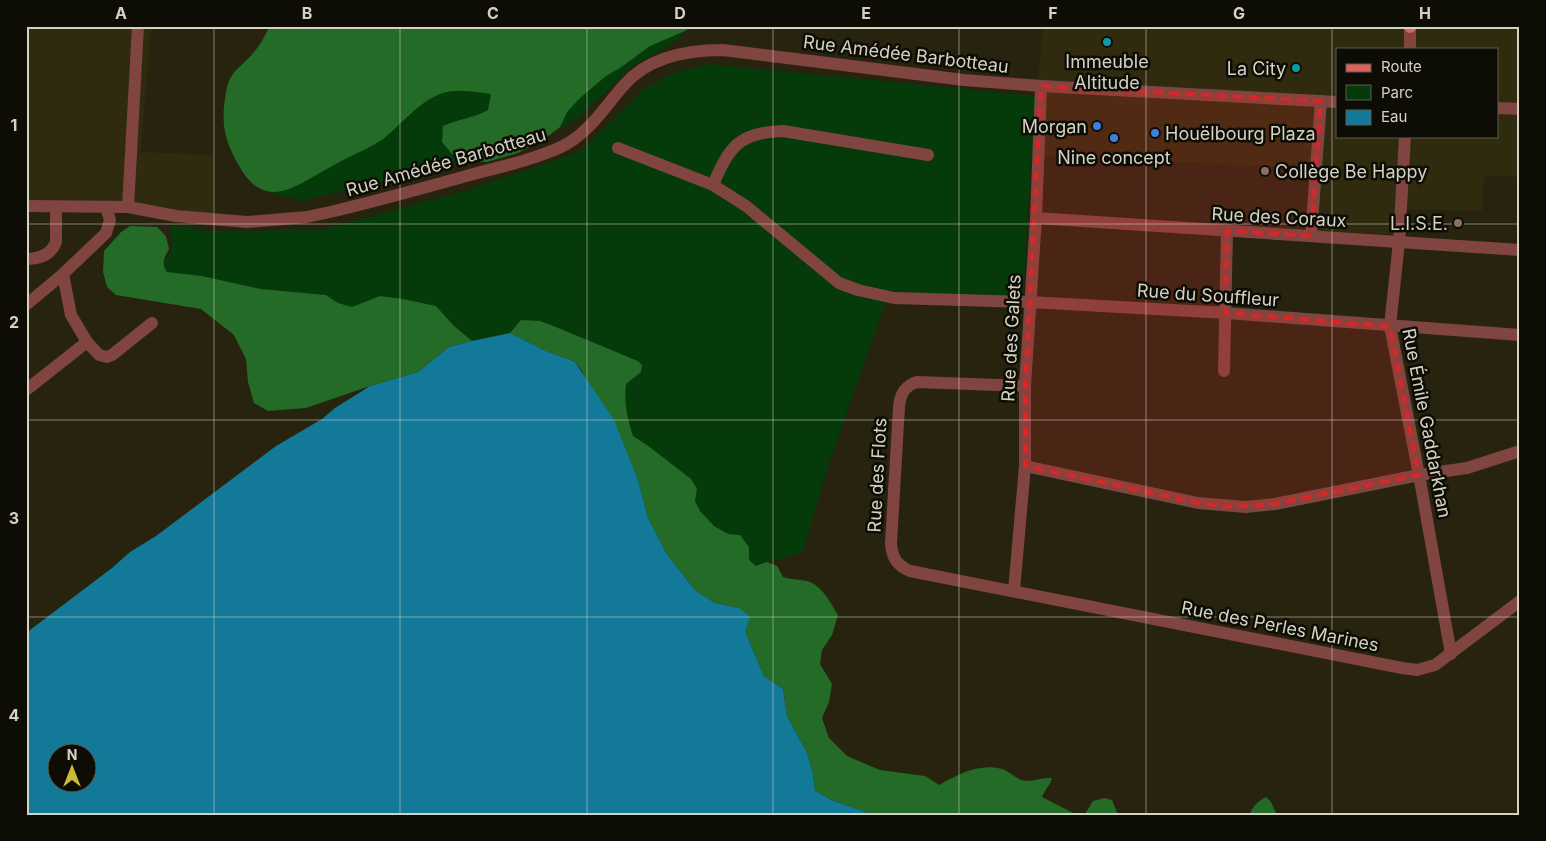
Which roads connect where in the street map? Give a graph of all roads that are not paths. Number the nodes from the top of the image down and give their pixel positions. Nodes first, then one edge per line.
1 (138, 26) edge
2 (1410, 27) edge
3 (1410, 48) edge
4 (1041, 86) junction
5 (1321, 101) junction
6 (1336, 102) edge
7 (1498, 108) edge
8 (1520, 109) edge
9 (1405, 138) edge
10 (618, 148) dead end
11 (928, 154) dead end
12 (713, 185) junction
13 (26, 206) edge
14 (56, 207) junction
15 (106, 207) junction
16 (128, 208) junction
17 (1036, 218) junction
18 (1227, 231) junction
19 (1311, 236) junction
20 (1399, 242) junction
21 (1520, 250) edge
22 (26, 259) edge
23 (63, 274) junction
24 (1030, 302) junction
25 (26, 305) edge
26 (1226, 313) junction
27 (152, 323) dead end
28 (1390, 326) junction
29 (1520, 336) edge
30 (87, 342) junction
31 (1224, 371) dead end
32 (1025, 386) junction
33 (26, 390) edge
34 (1520, 450) edge
35 (1025, 466) junction
36 (1419, 475) junction
37 (1014, 591) junction
38 (1520, 601) edge
39 (1451, 654) junction

1 - 16 street
2 - 3 street
4 - 5 street, Rue Amédée Barbotteau
4 - 16 street, Rue Amédée Barbotteau
4 - 17 street, Rue des Galets
5 - 6 street, Rue Amédée Barbotteau
5 - 19 street
7 - 8 street
9 - 20 street, Rue Émile Gaddarkhan
10 - 12 street, Rue du Souffleur
11 - 12 street
12 - 24 street, Rue du Souffleur
13 - 14 street, Rue Amédée Barbotteau
14 - 15 street, Rue Amédée Barbotteau
14 - 22 street
15 - 16 street, Rue Amédée Barbotteau
15 - 23 street
17 - 18 street, Rue des Coraux
17 - 24 street, Rue des Galets
18 - 19 street, Rue des Coraux
18 - 26 street
19 - 20 street, Rue des Coraux
20 - 21 street, Rue des Coraux
20 - 28 street, Rue Émile Gaddarkhan
23 - 25 street
23 - 30 street
24 - 26 street, Rue du Souffleur
24 - 32 street, Rue des Galets
26 - 28 street, Rue du Souffleur
26 - 31 street
27 - 30 street
28 - 29 street, Rue du Souffleur
28 - 36 street, Rue Émile Gaddarkhan
30 - 33 street
32 - 35 street, Rue des Galets
32 - 37 street, Rue des Flots
34 - 36 street
35 - 36 street
35 - 37 street, Rue des Galets
36 - 39 street, Rue Émile Gaddarkhan
37 - 39 street, Rue des Perles Marines
38 - 39 street, Rue des Perles Marines

